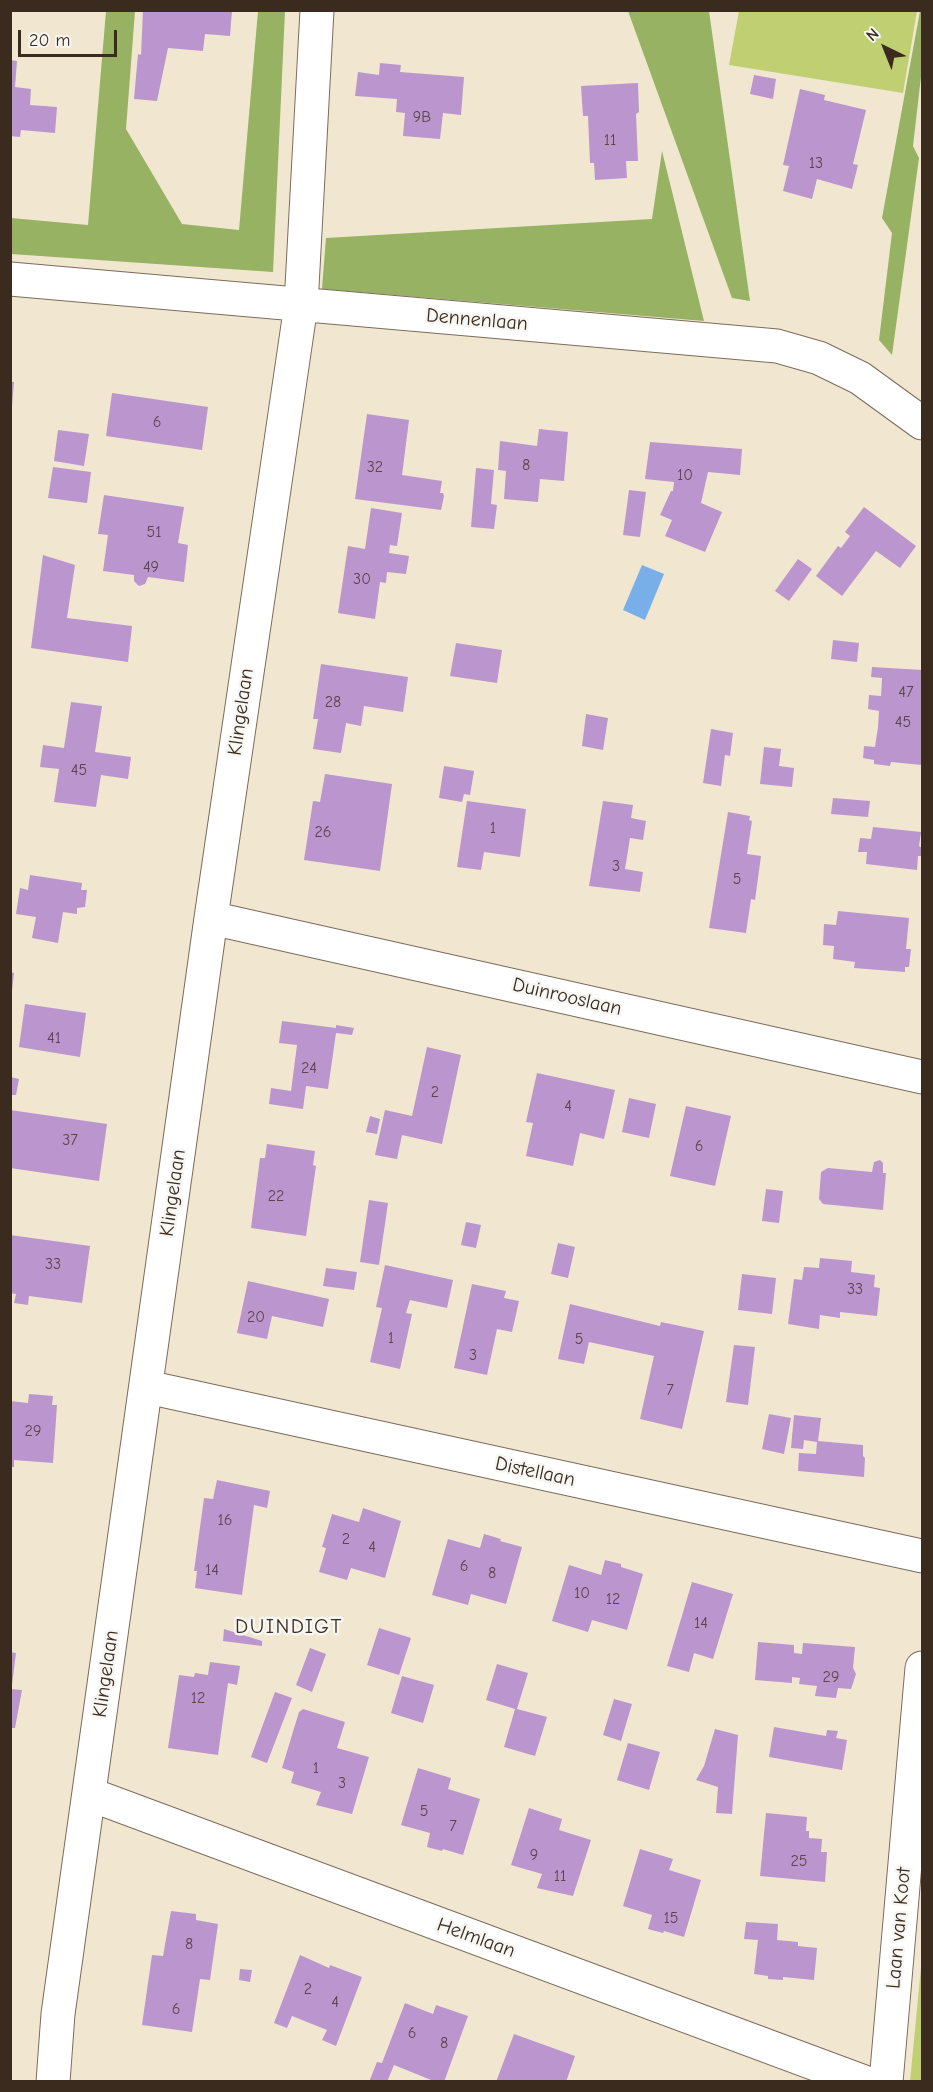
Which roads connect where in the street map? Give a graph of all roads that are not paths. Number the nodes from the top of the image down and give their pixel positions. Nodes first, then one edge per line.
1 (317, 10) edge
2 (10, 279) edge
3 (301, 305) junction
4 (922, 423) edge
5 (211, 918) junction
6 (922, 1077) edge
7 (147, 1387) junction
8 (922, 1556) edge
9 (922, 1668) edge
10 (89, 1794) junction
11 (53, 2082) edge
12 (864, 2082) edge
13 (886, 2082) edge

1 - 3 street, Klingelaan
2 - 3 street, Dennenlaan
3 - 4 street, Dennenlaan
3 - 5 street, Klingelaan
5 - 6 street, Duinrooslaan
5 - 7 street, Klingelaan
7 - 8 street, Distellaan
7 - 10 street, Klingelaan
9 - 13 street, Laan van Koot
10 - 11 street, Klingelaan
10 - 12 street, Helmlaan

